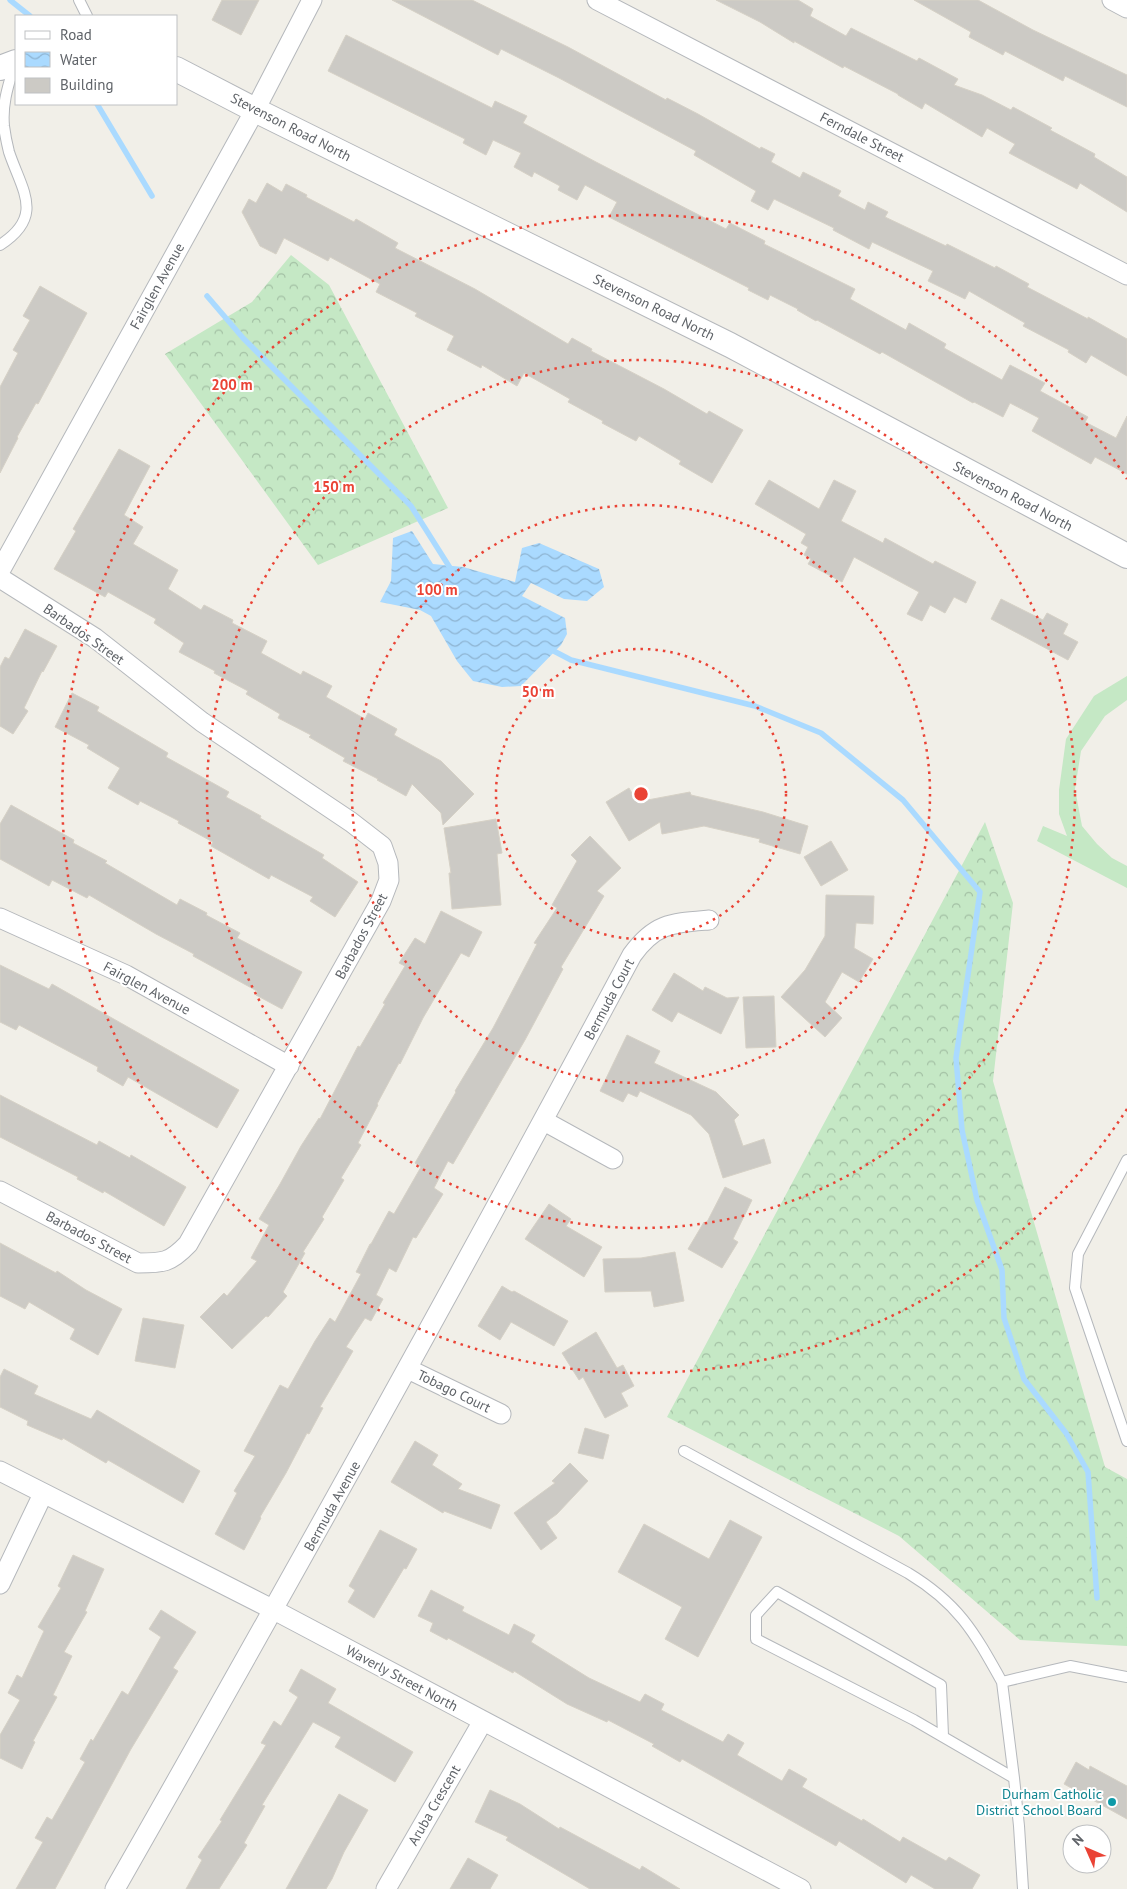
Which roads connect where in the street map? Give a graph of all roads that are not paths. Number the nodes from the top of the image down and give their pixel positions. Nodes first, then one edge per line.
1 (79, 0) edge
2 (312, 0) edge
3 (597, 0) edge
4 (1112, 0) edge
5 (1127, 8) edge
6 (86, 15) edge
7 (10, 64) edge
8 (178, 70) edge
9 (255, 110) junction
10 (0, 245) edge
11 (1127, 275) edge
12 (1127, 556) edge
13 (0, 571) edge
14 (0, 578) edge
15 (0, 918) edge
16 (709, 920) dead end
17 (290, 1066) junction
18 (544, 1121) junction
19 (613, 1160) dead end
20 (1127, 1160) edge
21 (0, 1191) edge
22 (408, 1369) junction
23 (501, 1414) dead end
24 (1127, 1441) edge
25 (684, 1450) dead end
26 (0, 1471) edge
27 (43, 1494) junction
28 (0, 1584) edge
29 (274, 1610) junction
30 (1127, 1677) edge
31 (1002, 1682) junction
32 (483, 1720) junction
33 (943, 1736) junction
34 (1014, 1778) junction
35 (115, 1889) edge
36 (386, 1889) edge
37 (801, 1889) edge
38 (1023, 1889) edge

1 - 6 lane
2 - 9 street, Fairglen Avenue
3 - 11 street, Ferndale Street
4 - 5 street
7 - 10 lane
8 - 9 street, Stevenson Road North
9 - 12 street, Stevenson Road North
9 - 13 street, Fairglen Avenue
14 - 17 street, Barbados Street
15 - 17 street, Fairglen Avenue
16 - 18 street, Bermuda Court
17 - 21 street, Barbados Street
18 - 19 street
18 - 22 street, Bermuda Avenue
20 - 24 lane
22 - 23 street, Tobago Court
22 - 29 street, Bermuda Avenue
25 - 31 lane
26 - 27 street, Waverly Street North
27 - 28 street
27 - 29 street, Waverly Street North
29 - 32 street, Waverly Street North
29 - 35 street, Bermuda Avenue
30 - 31 lane
31 - 34 lane
32 - 36 street, Aruba Crescent
32 - 37 street, Waverly Street North
33 - 33 lane
33 - 34 lane
34 - 38 lane

